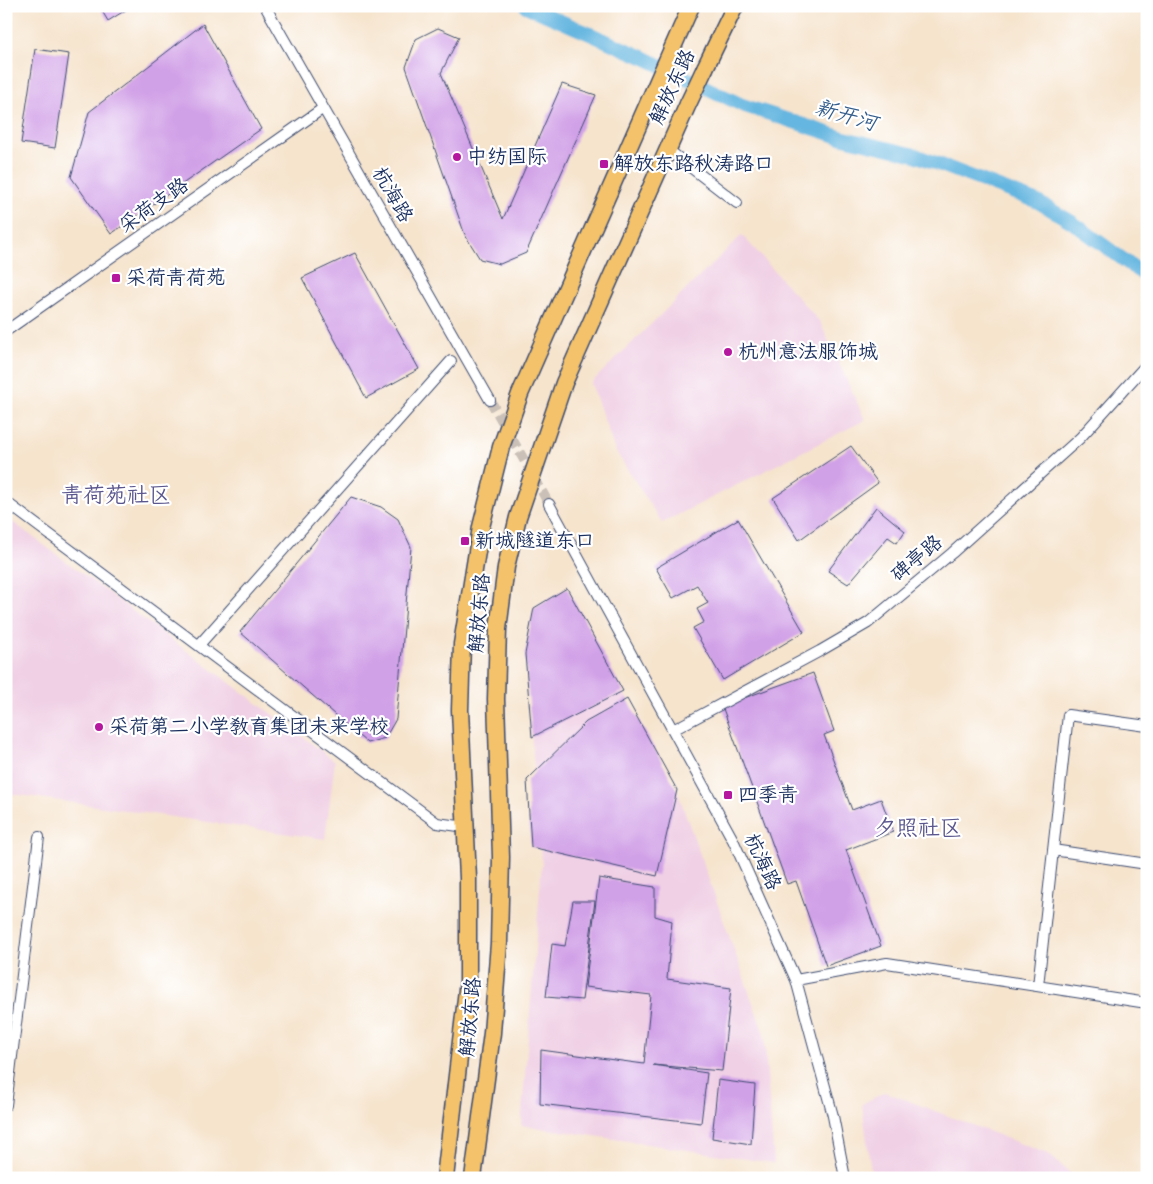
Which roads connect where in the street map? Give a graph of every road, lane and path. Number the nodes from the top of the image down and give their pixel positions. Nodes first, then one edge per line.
1 (265, 6) edge
2 (691, 6) edge
3 (735, 6) edge
4 (322, 110) junction
5 (667, 149) junction
6 (737, 203) dead end
7 (6, 331) edge
8 (451, 361) dead end
9 (1147, 364) edge
10 (490, 400) tunnel mouth
11 (6, 502) edge
12 (549, 504) tunnel mouth
13 (199, 645) junction
14 (1147, 726) edge
15 (673, 730) junction
16 (466, 827) junction
17 (39, 837) dead end
18 (1053, 850) junction
19 (1147, 864) edge
20 (796, 980) junction
21 (1038, 986) junction
22 (1147, 1003) edge
23 (6, 1105) edge
24 (444, 1178) edge
25 (473, 1178) edge
26 (846, 1178) edge

1 - 4 street, 杭海路
2 - 16 main road, 解放东路
3 - 5 main road, 解放东路, bridge
4 - 7 street, 采荷支路
4 - 10 street, 杭海路
5 - 6 street
5 - 25 main road, 解放东路
8 - 13 street
9 - 15 street, 碑亭路
11 - 13 street
12 - 15 street, 杭海路
13 - 16 street
14 - 18 street
15 - 20 street, 杭海路
16 - 24 main road, 解放东路
17 - 23 street
18 - 19 street
18 - 21 street
20 - 21 street
20 - 26 street, 杭海路
21 - 22 street

